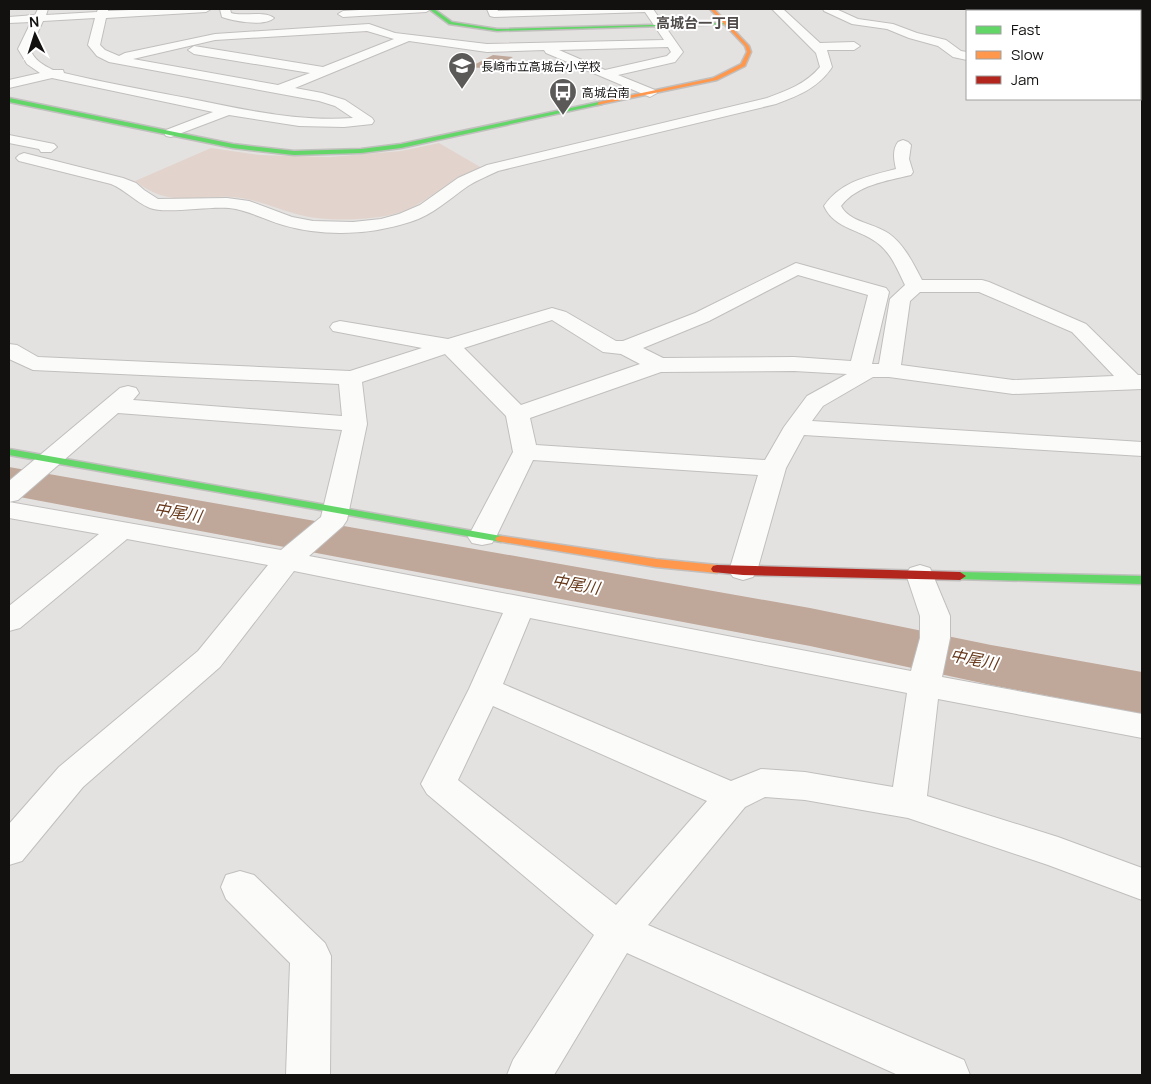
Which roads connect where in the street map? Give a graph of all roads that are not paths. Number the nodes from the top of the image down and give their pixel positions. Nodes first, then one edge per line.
1 (206, 9) edge
2 (225, 9) edge
3 (426, 9) edge
4 (430, 9) edge
5 (492, 9) edge
6 (648, 9) edge
7 (712, 9) edge
8 (777, 9) edge
9 (828, 9) edge
10 (102, 12) edge
11 (164, 13) edge
12 (41, 14) edge
13 (333, 15) dead end
14 (9, 20) edge
15 (726, 24) junction
16 (661, 26) junction
17 (284, 33) junction
18 (162, 38) dead end
19 (407, 38) junction
20 (671, 43) junction
21 (300, 44) dead end
22 (173, 46) junction
23 (854, 46) dead end
24 (817, 47) junction
25 (544, 48) junction
26 (337, 50) dead end
27 (365, 55) junction
28 (966, 56) edge
29 (113, 59) junction
30 (96, 64) dead end
31 (78, 68) dead end
32 (323, 71) junction
33 (51, 74) junction
34 (604, 74) junction
35 (9, 84) edge
36 (279, 90) junction
37 (650, 93) junction
38 (9, 100) edge
39 (229, 110) junction
40 (171, 133) junction
41 (9, 139) edge
42 (903, 145) dead end
43 (16, 159) edge
44 (915, 286) junction
45 (340, 327) dead end
46 (449, 346) junction
47 (625, 348) junction
48 (9, 350) edge
49 (659, 365) junction
50 (872, 369) junction
51 (156, 370) junction
52 (352, 378) junction
53 (1138, 383) edge
54 (114, 406) junction
55 (517, 414) junction
56 (355, 424) junction
57 (796, 427) junction
58 (1142, 449) edge
59 (9, 452) edge
60 (525, 452) junction
61 (46, 463) junction
62 (773, 468) junction
63 (9, 494) edge
64 (9, 510) edge
65 (335, 515) junction
66 (122, 529) junction
67 (482, 537) junction
68 (288, 560) junction
69 (743, 571) junction
70 (920, 574) junction
71 (1142, 580) edge
72 (520, 606) junction
73 (9, 621) edge
74 (924, 685) junction
75 (485, 689) junction
76 (1142, 726) edge
77 (732, 797) junction
78 (908, 804) junction
79 (9, 850) edge
80 (1142, 884) edge
81 (240, 887) dead end
82 (619, 930) junction
83 (308, 1075) edge
84 (529, 1075) edge
85 (948, 1075) edge

1 - 11 street
2 - 17 street
3 - 13 street
4 - 16 street
5 - 6 street
6 - 16 street
7 - 15 street
8 - 24 street
9 - 28 street
10 - 11 street
10 - 12 street
10 - 29 street
12 - 14 street
12 - 33 street
15 - 16 street
15 - 37 street
16 - 20 street
17 - 19 street
17 - 21 street
17 - 22 street
18 - 22 street
19 - 25 street
19 - 27 street
20 - 25 street
20 - 34 street
22 - 29 street
22 - 32 street
23 - 24 street
24 - 43 street
25 - 34 street
26 - 27 street
27 - 32 street
29 - 30 street
29 - 36 street
31 - 33 street
32 - 36 street
33 - 35 street
33 - 39 street
34 - 37 street
36 - 39 street
36 - 39 street
37 - 40 street
38 - 40 street
39 - 40 street
41 - 43 street
42 - 44 street
44 - 50 street
44 - 53 street
45 - 46 street
46 - 47 street
46 - 52 street
46 - 55 street
47 - 49 street
47 - 50 street
48 - 51 street
49 - 50 street
49 - 55 street
50 - 53 street
50 - 57 street
51 - 52 street
51 - 54 street
52 - 56 street
54 - 56 street
54 - 61 street
55 - 60 street
56 - 65 street
57 - 58 street
57 - 62 street
59 - 61 street
60 - 62 street
60 - 67 street
61 - 63 street
61 - 65 street
62 - 69 street
64 - 66 street
65 - 67 street
65 - 68 street
66 - 68 street
66 - 73 street
67 - 69 street
68 - 72 street
68 - 79 street
69 - 70 street
70 - 71 street
70 - 74 street
72 - 74 street
72 - 75 street
74 - 76 street
74 - 78 street
75 - 77 street
75 - 82 street
77 - 78 street
77 - 82 street
78 - 80 street
81 - 83 street
82 - 84 street
82 - 85 street

